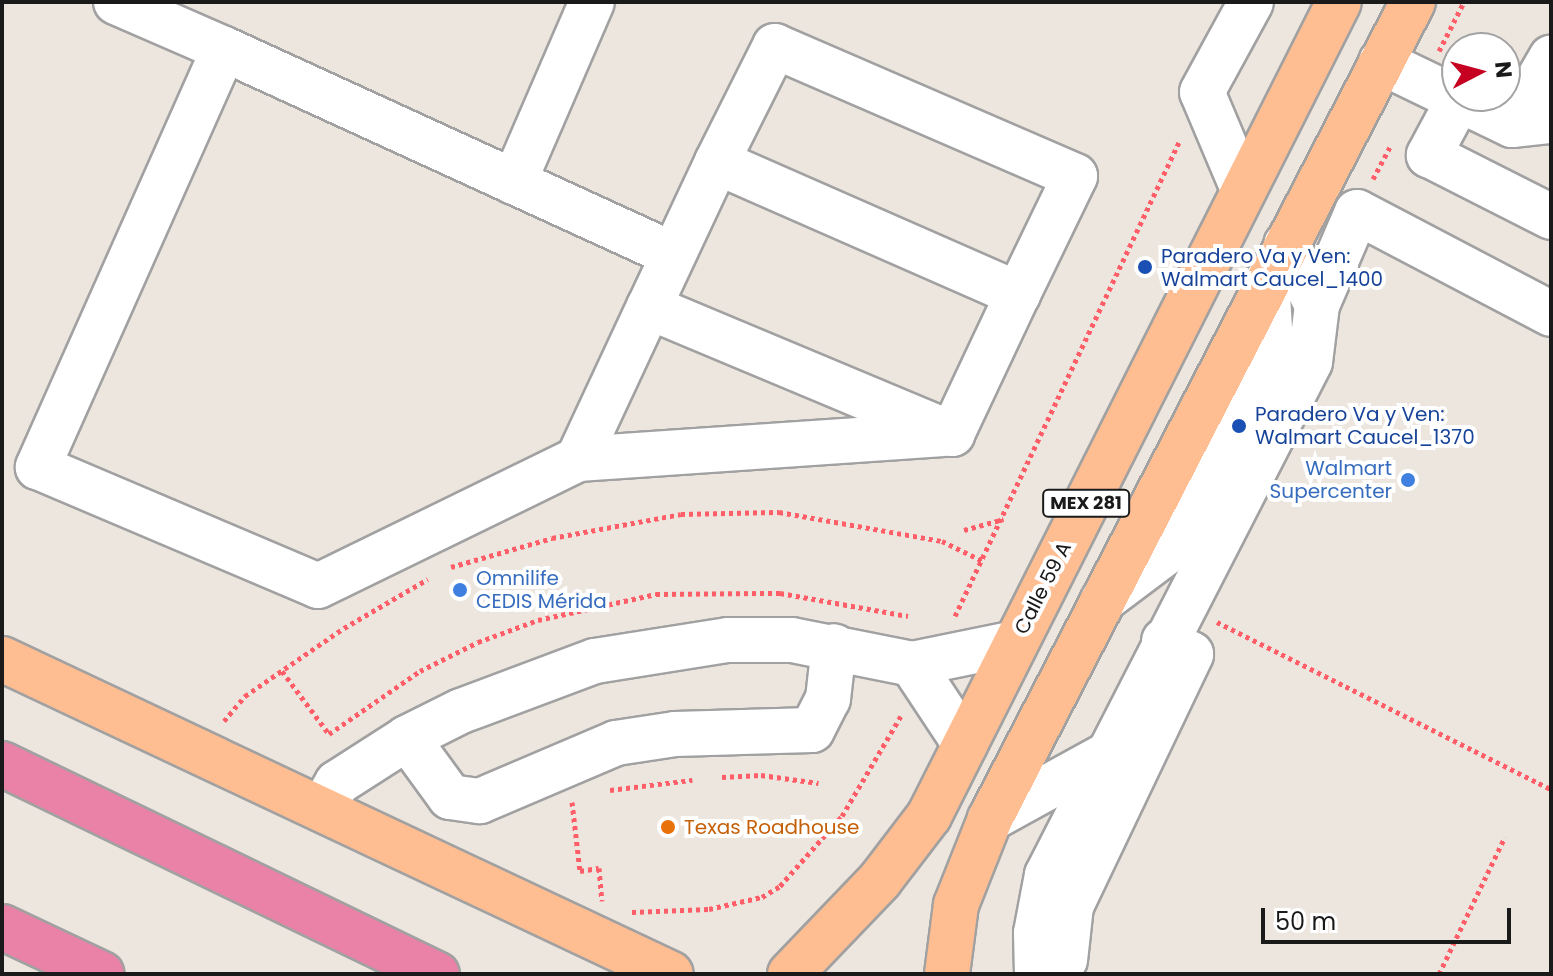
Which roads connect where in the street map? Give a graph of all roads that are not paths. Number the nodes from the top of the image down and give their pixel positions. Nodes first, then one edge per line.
1 (116, 2) edge
2 (592, 2) edge
3 (1251, 2) edge
4 (1339, 2) edge
5 (1413, 2) edge
6 (224, 49) junction
7 (1551, 58) edge
8 (1381, 62) junction
9 (1441, 90) edge
10 (1452, 112) edge
11 (1499, 112) edge
12 (1532, 123) edge
13 (717, 162) junction
14 (514, 182) junction
15 (1243, 189) junction
16 (1551, 217) edge
17 (673, 255) junction
18 (1277, 262) junction
19 (1018, 294) junction
20 (1317, 305) junction
21 (649, 307) junction
22 (1551, 314) edge
23 (952, 434) junction
24 (578, 459) junction
25 (1164, 641) junction
26 (1015, 643) junction
27 (834, 646) junction
28 (2, 659) edge
29 (912, 664) junction
30 (407, 738) junction
31 (965, 744) junction
32 (1103, 757) junction
33 (2, 764) edge
34 (322, 809) junction
35 (990, 819) junction
36 (605, 924) edge
37 (2, 927) edge
38 (102, 974) edge
39 (437, 974) edge
40 (671, 974) edge
41 (790, 974) edge
42 (947, 974) edge
43 (1037, 974) edge
44 (1066, 974) edge

1 - 6 lane
2 - 14 lane
3 - 15 lane
4 - 15 main road, Calle 59 A / MEX 281
5 - 8 main road, MEX 281
6 - 14 lane
6 - 24 lane
7 - 12 lane
8 - 9 lane
8 - 18 main road, MEX 281
10 - 16 lane
11 - 12 lane
13 - 17 lane
13 - 19 lane
13 - 19 lane
14 - 17 lane
15 - 26 main road, Calle 59 A / MEX 281
17 - 21 lane
18 - 20 lane
18 - 35 main road, MEX 281
19 - 23 lane
20 - 22 lane
20 - 25 lane
21 - 23 lane
21 - 24 lane
23 - 24 lane
25 - 32 lane
25 - 44 lane
26 - 29 lane
26 - 31 main road, Calle 59 A / MEX 281
27 - 29 lane
27 - 30 lane
27 - 30 lane
28 - 34 main road
29 - 31 lane
30 - 34 lane
31 - 41 main road, Calle 59 A / MEX 281
32 - 35 lane
32 - 43 lane
33 - 39 highway
34 - 36 main road
35 - 42 main road, MEX 281
36 - 40 main road
37 - 38 highway

